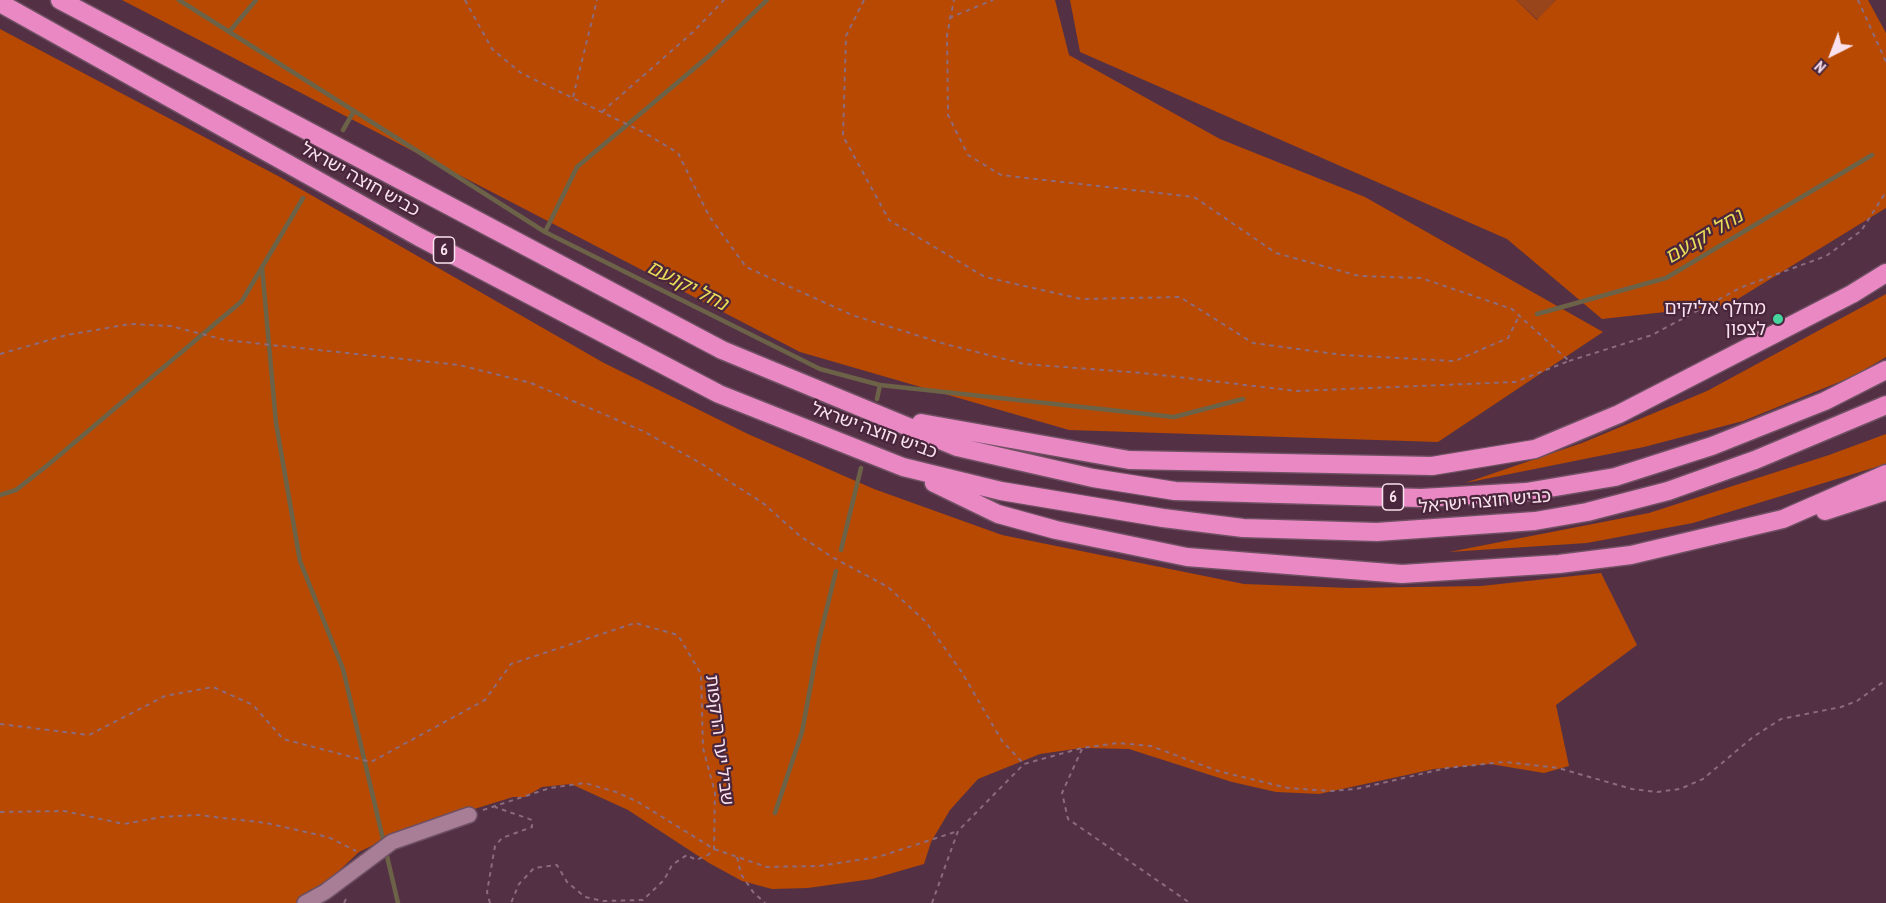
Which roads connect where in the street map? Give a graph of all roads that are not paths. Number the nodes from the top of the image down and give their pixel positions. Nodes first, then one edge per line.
1 (60, 0) edge
2 (0, 3) edge
3 (1886, 266) edge
4 (1886, 273) edge
5 (1852, 294) junction
6 (1886, 370) edge
7 (1886, 405) edge
8 (889, 417) junction
9 (903, 468) junction
10 (1886, 474) edge
11 (1886, 491) edge
12 (1782, 519) junction
13 (469, 815) road end
14 (305, 903) edge

1 - 8 highway, כביש חוצה ישראל / 6
2 - 9 highway, כביש חוצה ישראל / 6
3 - 5 highway
4 - 5 highway
5 - 8 highway
6 - 8 highway, כביש חוצה ישראל / 6
7 - 9 highway, כביש חוצה ישראל / 6
9 - 12 highway
10 - 12 highway
11 - 12 highway
13 - 14 lane

